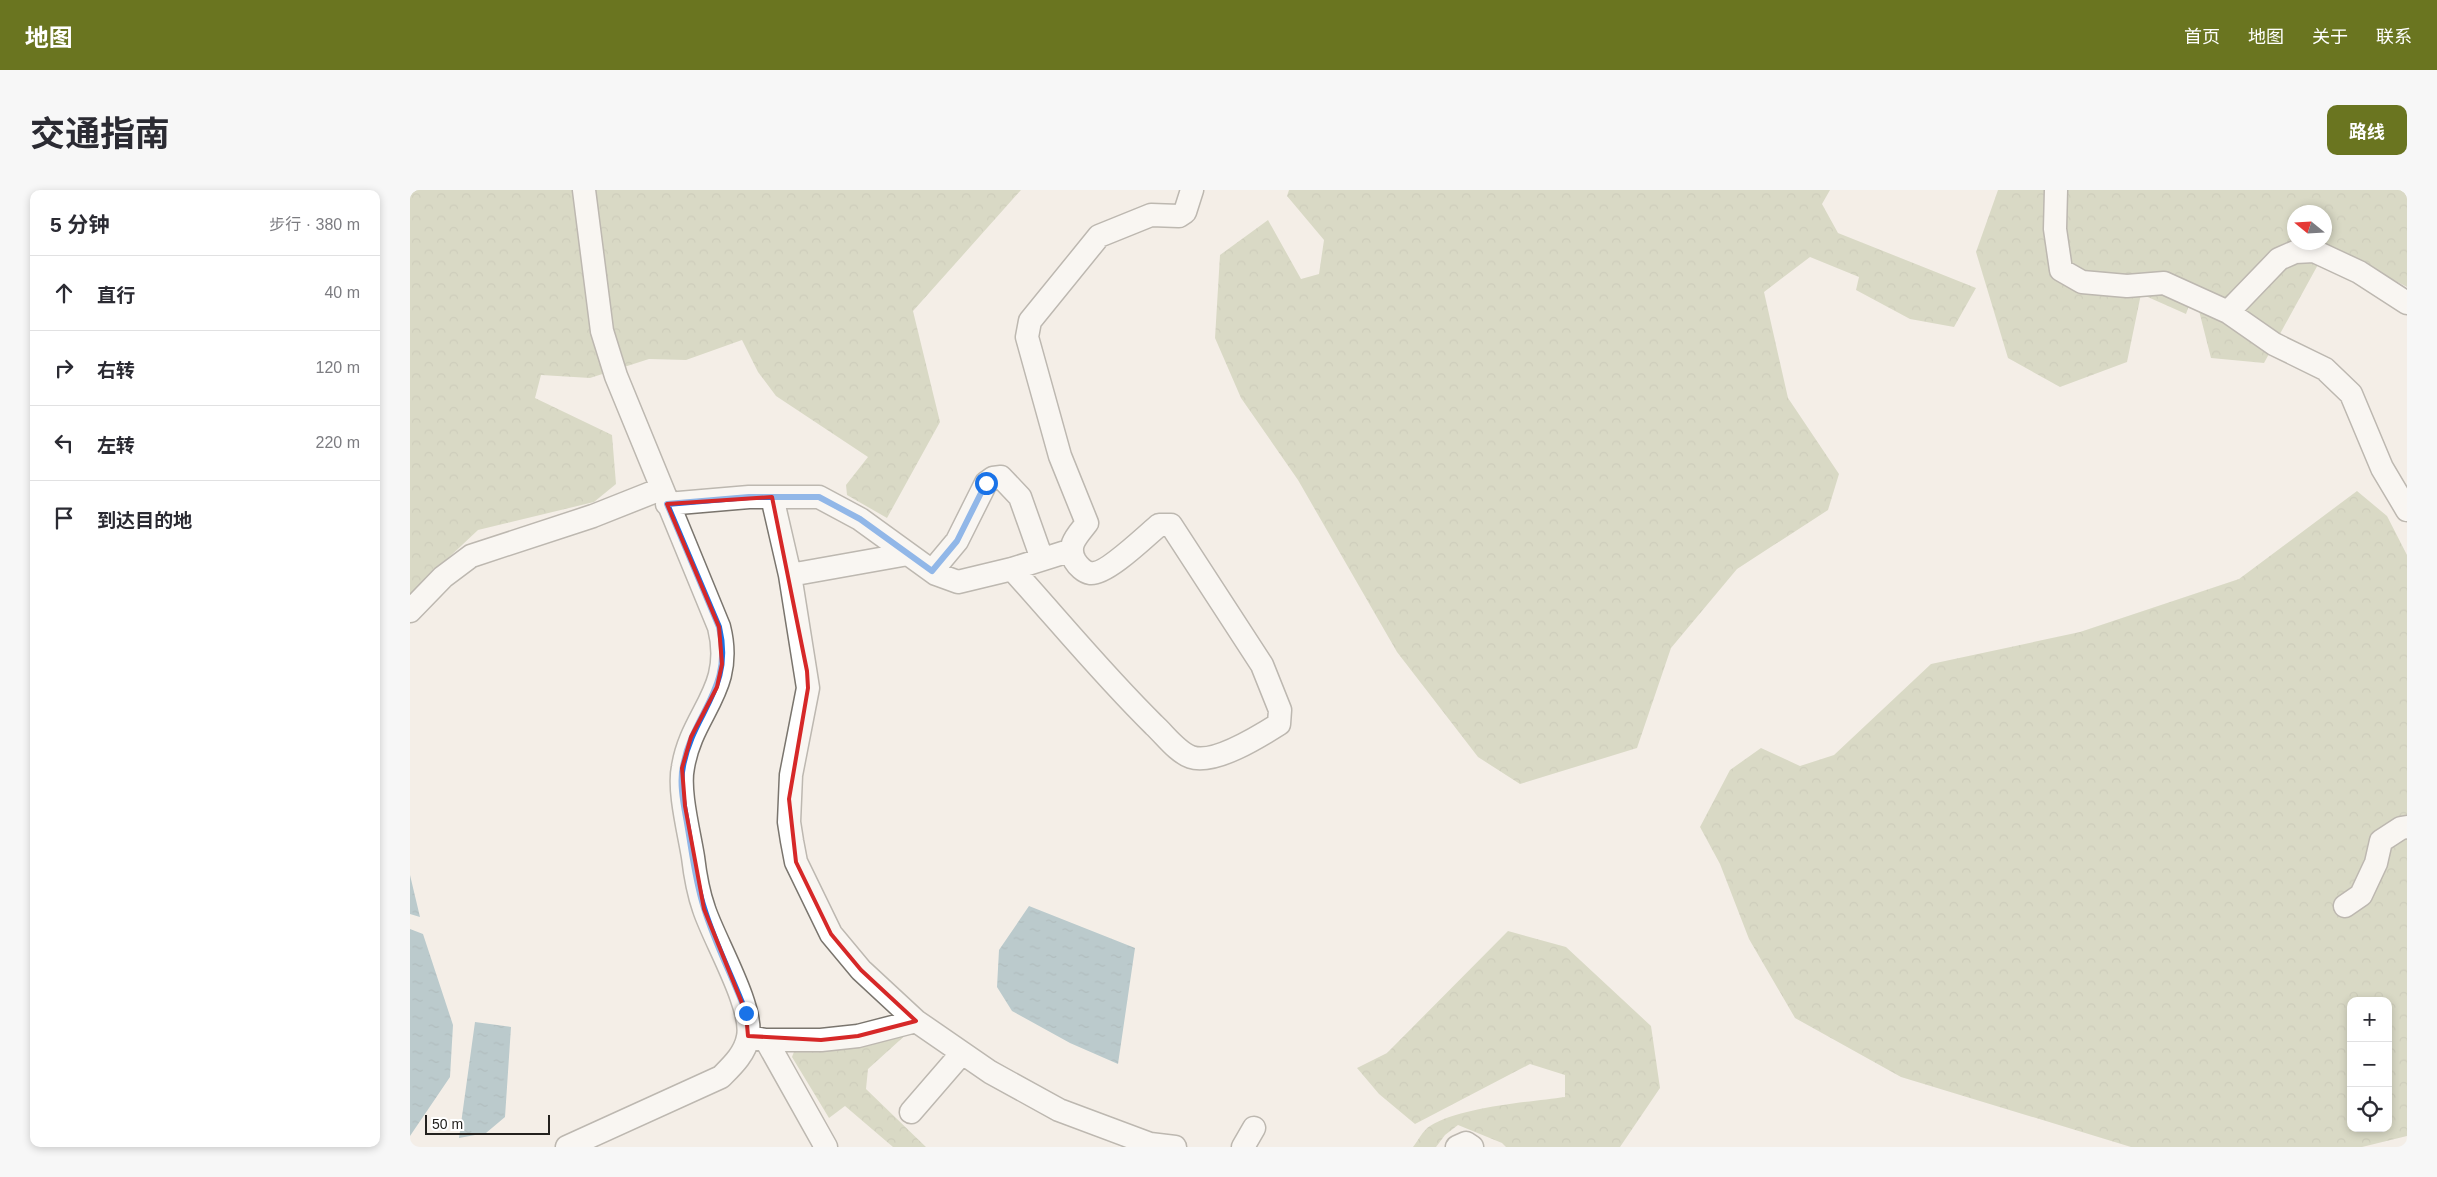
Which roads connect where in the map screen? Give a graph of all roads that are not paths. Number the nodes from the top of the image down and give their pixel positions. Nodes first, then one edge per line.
1 (584, 190) edge
2 (1192, 190) edge
3 (2056, 190) edge
4 (2407, 303) edge
5 (2228, 312) junction
6 (664, 496) junction
7 (772, 497) junction
8 (2407, 510) edge
9 (1072, 550) junction
10 (908, 554) junction
11 (1042, 559) junction
12 (1012, 569) junction
13 (932, 571) junction
14 (790, 575) junction
15 (410, 611) edge
16 (2407, 827) edge
17 (2345, 906) dead end
18 (916, 1021) junction
19 (757, 1038) junction
20 (962, 1053) junction
21 (911, 1112) dead end
22 (1151, 1146) edge
23 (567, 1147) edge
24 (826, 1147) edge
25 (1175, 1147) edge
26 (1457, 1147) edge
27 (1472, 1147) edge

1 - 6 street
2 - 9 street
3 - 5 street
4 - 5 street
5 - 8 street
6 - 7 street
6 - 15 street
6 - 19 street
7 - 10 street
7 - 14 street
9 - 11 street
9 - 12 street
10 - 13 street
10 - 14 street
11 - 12 street
11 - 13 street
12 - 13 street
14 - 18 street
16 - 17 street
18 - 19 street
18 - 20 street
19 - 23 street
19 - 24 street
20 - 21 street
20 - 22 street
22 - 25 street
26 - 27 street

